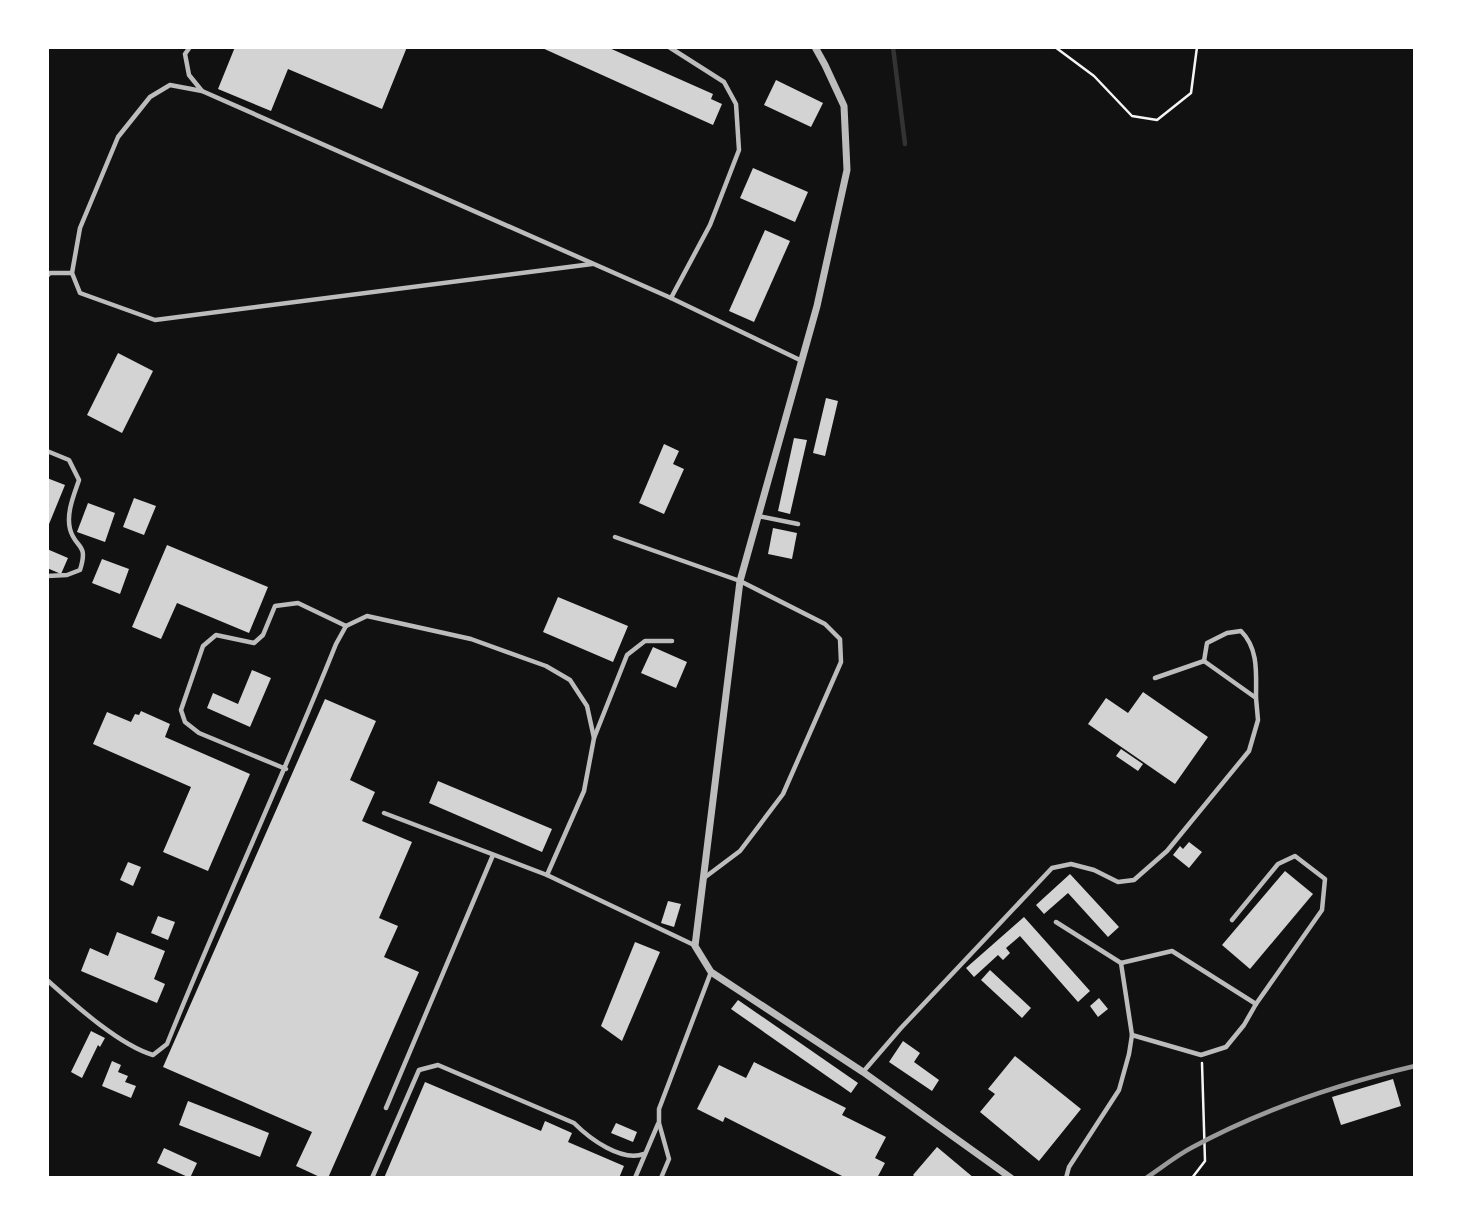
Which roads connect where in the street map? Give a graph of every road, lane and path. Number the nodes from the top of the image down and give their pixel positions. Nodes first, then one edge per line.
1 (190, 47) edge
2 (669, 47) edge
3 (815, 47) edge
4 (1055, 47) edge
5 (1197, 47) edge
6 (202, 91) junction
7 (592, 264) junction
8 (72, 273) junction
9 (47, 276) edge
10 (671, 298) junction
11 (802, 362) junction
12 (47, 451) edge
13 (758, 516) junction
14 (798, 524) dead end
15 (615, 537) dead end
16 (47, 576) edge
17 (740, 581) junction
18 (346, 626) junction
19 (672, 641) dead end
20 (1204, 661) junction
21 (1155, 678) dead end
22 (1256, 698) junction
23 (594, 738) junction
24 (286, 769) junction
25 (384, 813) dead end
26 (493, 855) junction
27 (547, 875) junction
28 (703, 879) junction
29 (1232, 920) dead end
30 (1056, 922) dead end
31 (695, 946) junction
32 (1121, 964) junction
33 (711, 972) junction
34 (47, 980) edge
35 (1255, 1004) junction
36 (1132, 1035) junction
37 (1201, 1055) junction
38 (863, 1072) junction
39 (386, 1108) dead end
40 (659, 1123) junction
41 (644, 1154) junction
42 (372, 1178) edge
43 (635, 1178) edge
44 (661, 1178) edge
45 (1011, 1178) edge
46 (1066, 1178) edge
47 (1192, 1178) edge

1 - 6 lane
2 - 10 lane
3 - 11 street
4 - 5 path
6 - 7 lane
6 - 8 lane
7 - 8 lane
7 - 10 lane
8 - 9 lane
10 - 11 lane
11 - 13 street
12 - 16 lane
13 - 14 lane
13 - 17 street
15 - 17 lane
17 - 28 street
17 - 28 lane
18 - 23 lane
18 - 24 lane
18 - 24 lane
19 - 23 lane
20 - 21 lane
20 - 22 lane
20 - 22 lane
22 - 38 lane
23 - 27 lane
24 - 34 lane
25 - 26 lane
26 - 27 lane
26 - 39 lane
27 - 31 lane
28 - 31 street
29 - 35 lane
30 - 32 lane
31 - 33 street
32 - 35 lane
32 - 36 lane
33 - 38 street
33 - 40 lane
35 - 37 lane
36 - 37 lane
36 - 46 lane
37 - 47 path
38 - 45 street
40 - 41 lane
40 - 44 lane
41 - 42 lane
41 - 43 lane

